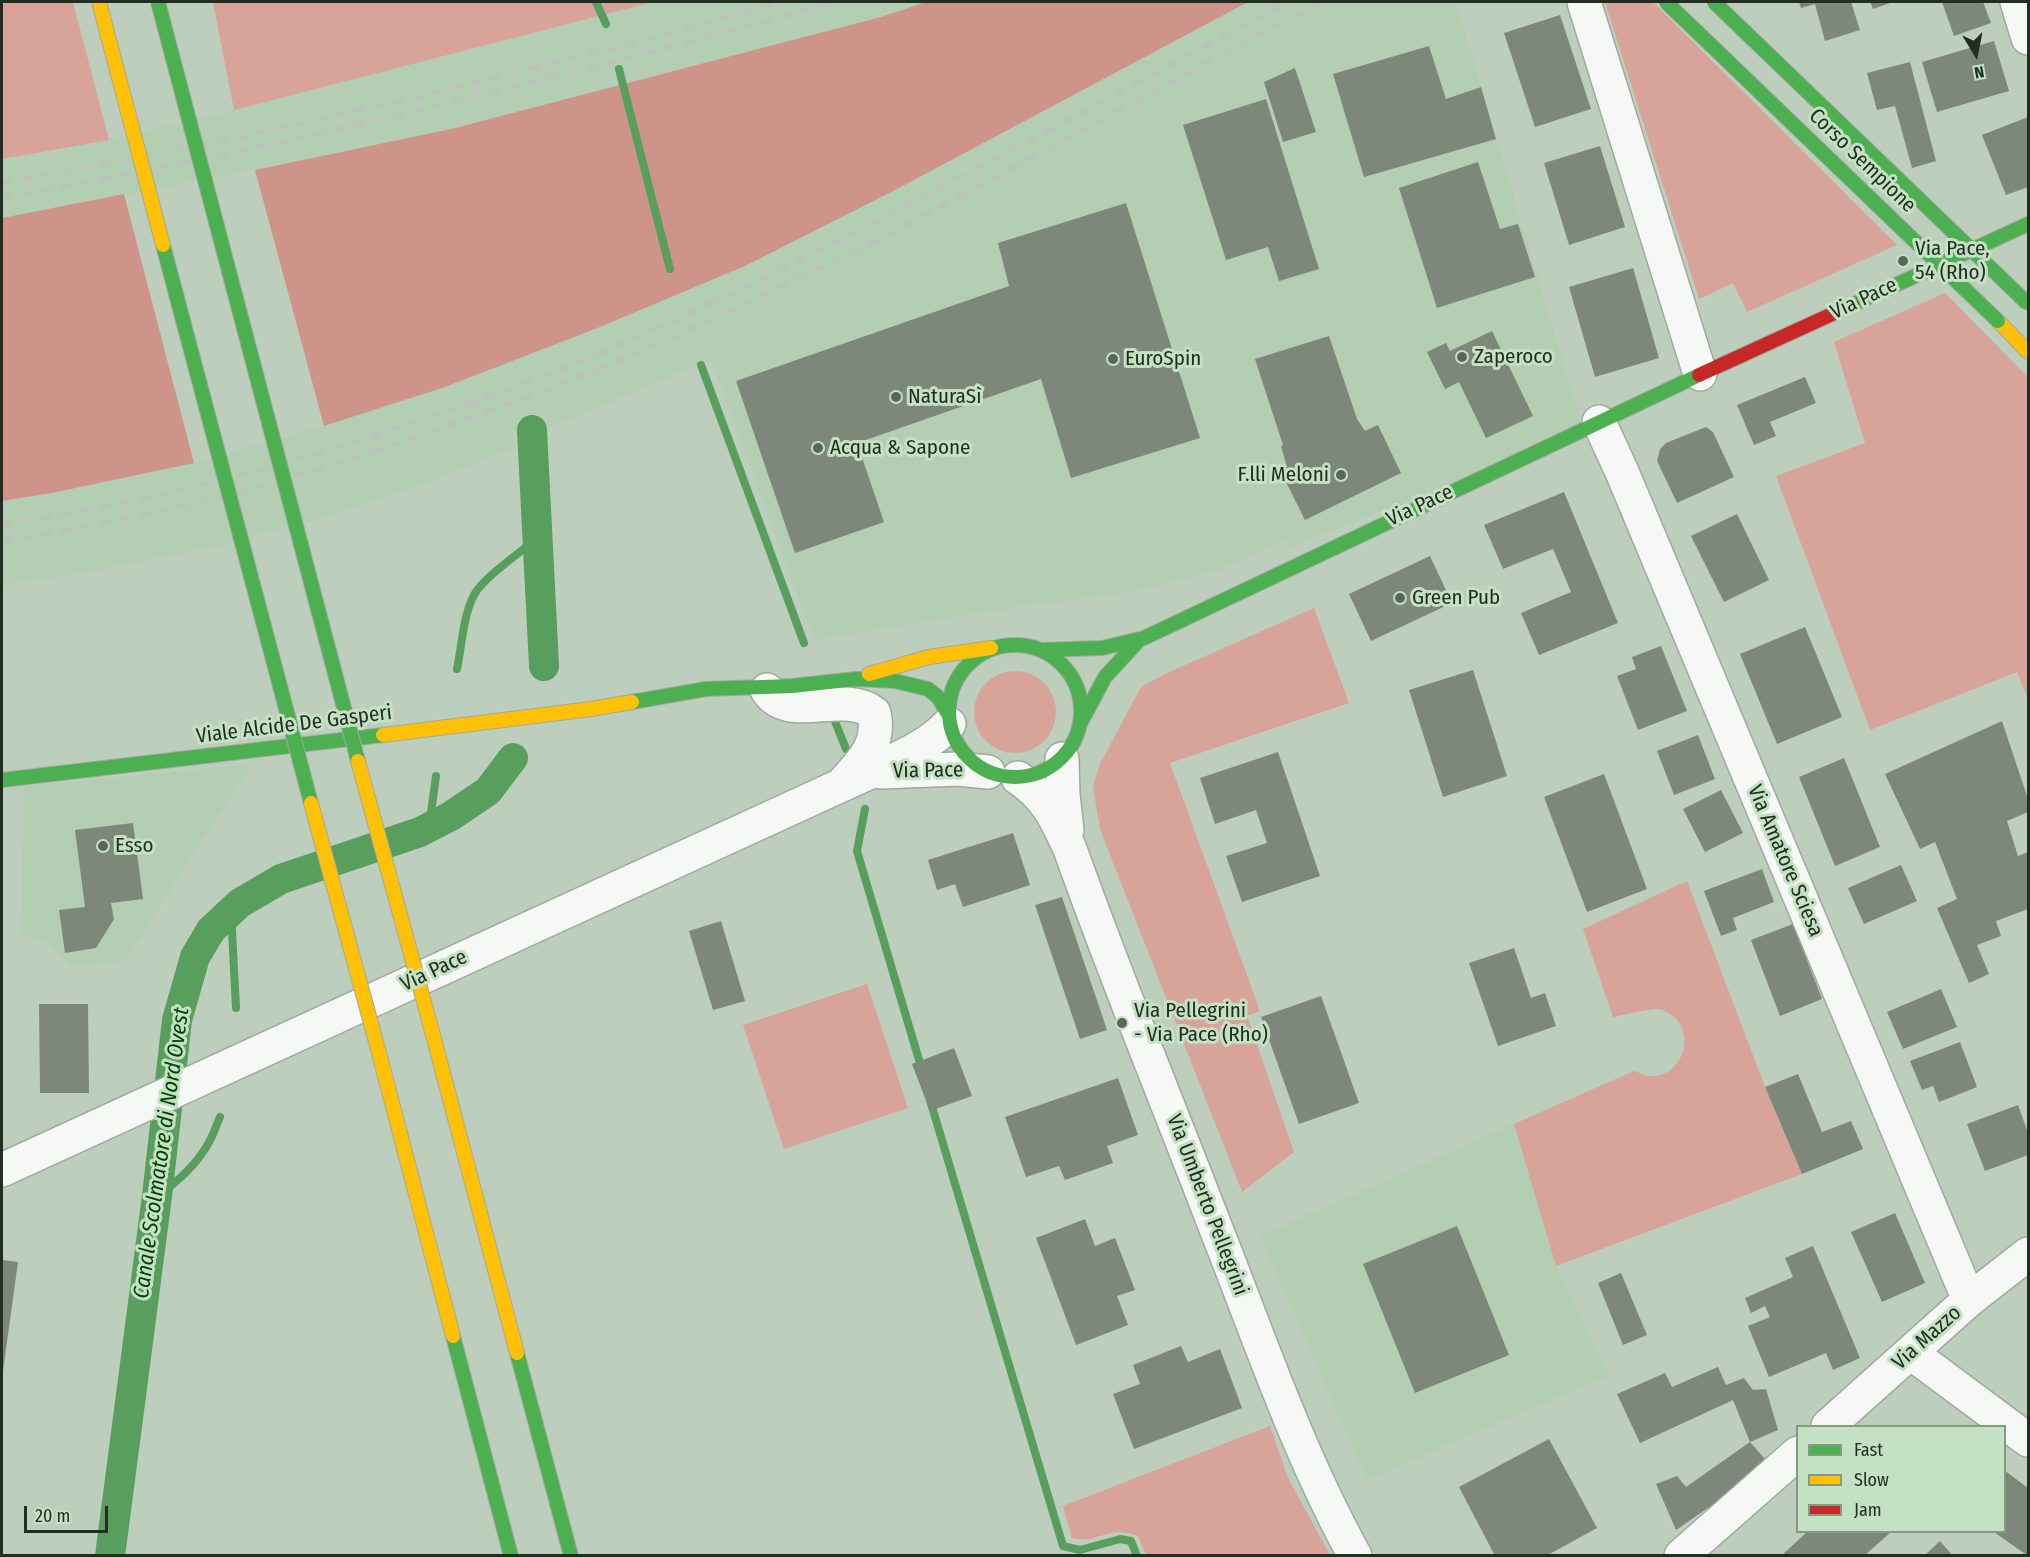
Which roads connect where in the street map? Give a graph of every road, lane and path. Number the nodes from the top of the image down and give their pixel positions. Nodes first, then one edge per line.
1 (99, 2) edge
2 (158, 2) edge
3 (1584, 2) edge
4 (1666, 2) edge
5 (1714, 2) edge
6 (2017, 2) edge
7 (2028, 38) edge
8 (2028, 224) edge
9 (2028, 304) edge
10 (2028, 352) edge
11 (1700, 374) junction
12 (1599, 422) junction
13 (1140, 639) junction
14 (996, 647) junction
15 (1041, 650) junction
16 (856, 679) junction
17 (780, 688) junction
18 (591, 709) junction
19 (948, 719) junction
20 (1081, 722) junction
21 (1062, 759) junction
22 (1003, 775) junction
23 (855, 778) junction
24 (2, 780) edge
25 (1070, 849) junction
26 (2, 1170) edge
27 (2028, 1254) edge
28 (1969, 1300) junction
29 (1911, 1353) junction
30 (1829, 1425) edge
31 (2028, 1440) edge
32 (1796, 1454) edge
33 (510, 1556) edge
34 (571, 1556) edge
35 (1355, 1556) edge
36 (1681, 1556) edge

1 - 33 main road, bridge
2 - 34 main road, bridge
3 - 11 street
4 - 10 main road, Corso Sempione, bridge
5 - 9 main road, Corso Sempione, bridge
6 - 7 street
8 - 11 main road, Via Pace
11 - 12 main road, Via Pace
12 - 13 main road, Via Pace
12 - 28 street, Via Amatore Sciesa
13 - 15 main road, Via Pace
13 - 20 main road, Via Pace
14 - 15 main road
14 - 16 main road, Viale Alcide De Gasperi
14 - 19 main road
15 - 20 main road
16 - 17 main road, Viale Alcide De Gasperi
16 - 19 main road, Viale Alcide De Gasperi
17 - 18 main road, Viale Alcide De Gasperi
17 - 18 main road, Viale Alcide De Gasperi
17 - 23 street
18 - 24 main road, Viale Alcide De Gasperi
19 - 22 main road
19 - 23 street, Via Pace
20 - 21 main road
21 - 22 main road
21 - 25 street
22 - 23 street, Via Pace
22 - 25 street
23 - 26 street, Via Pace
25 - 35 street, Via Umberto Pellegrini
27 - 28 street, Via Mazzo
28 - 29 street, Via Mazzo
29 - 30 street, Via Mazzo
29 - 31 street
32 - 36 street

